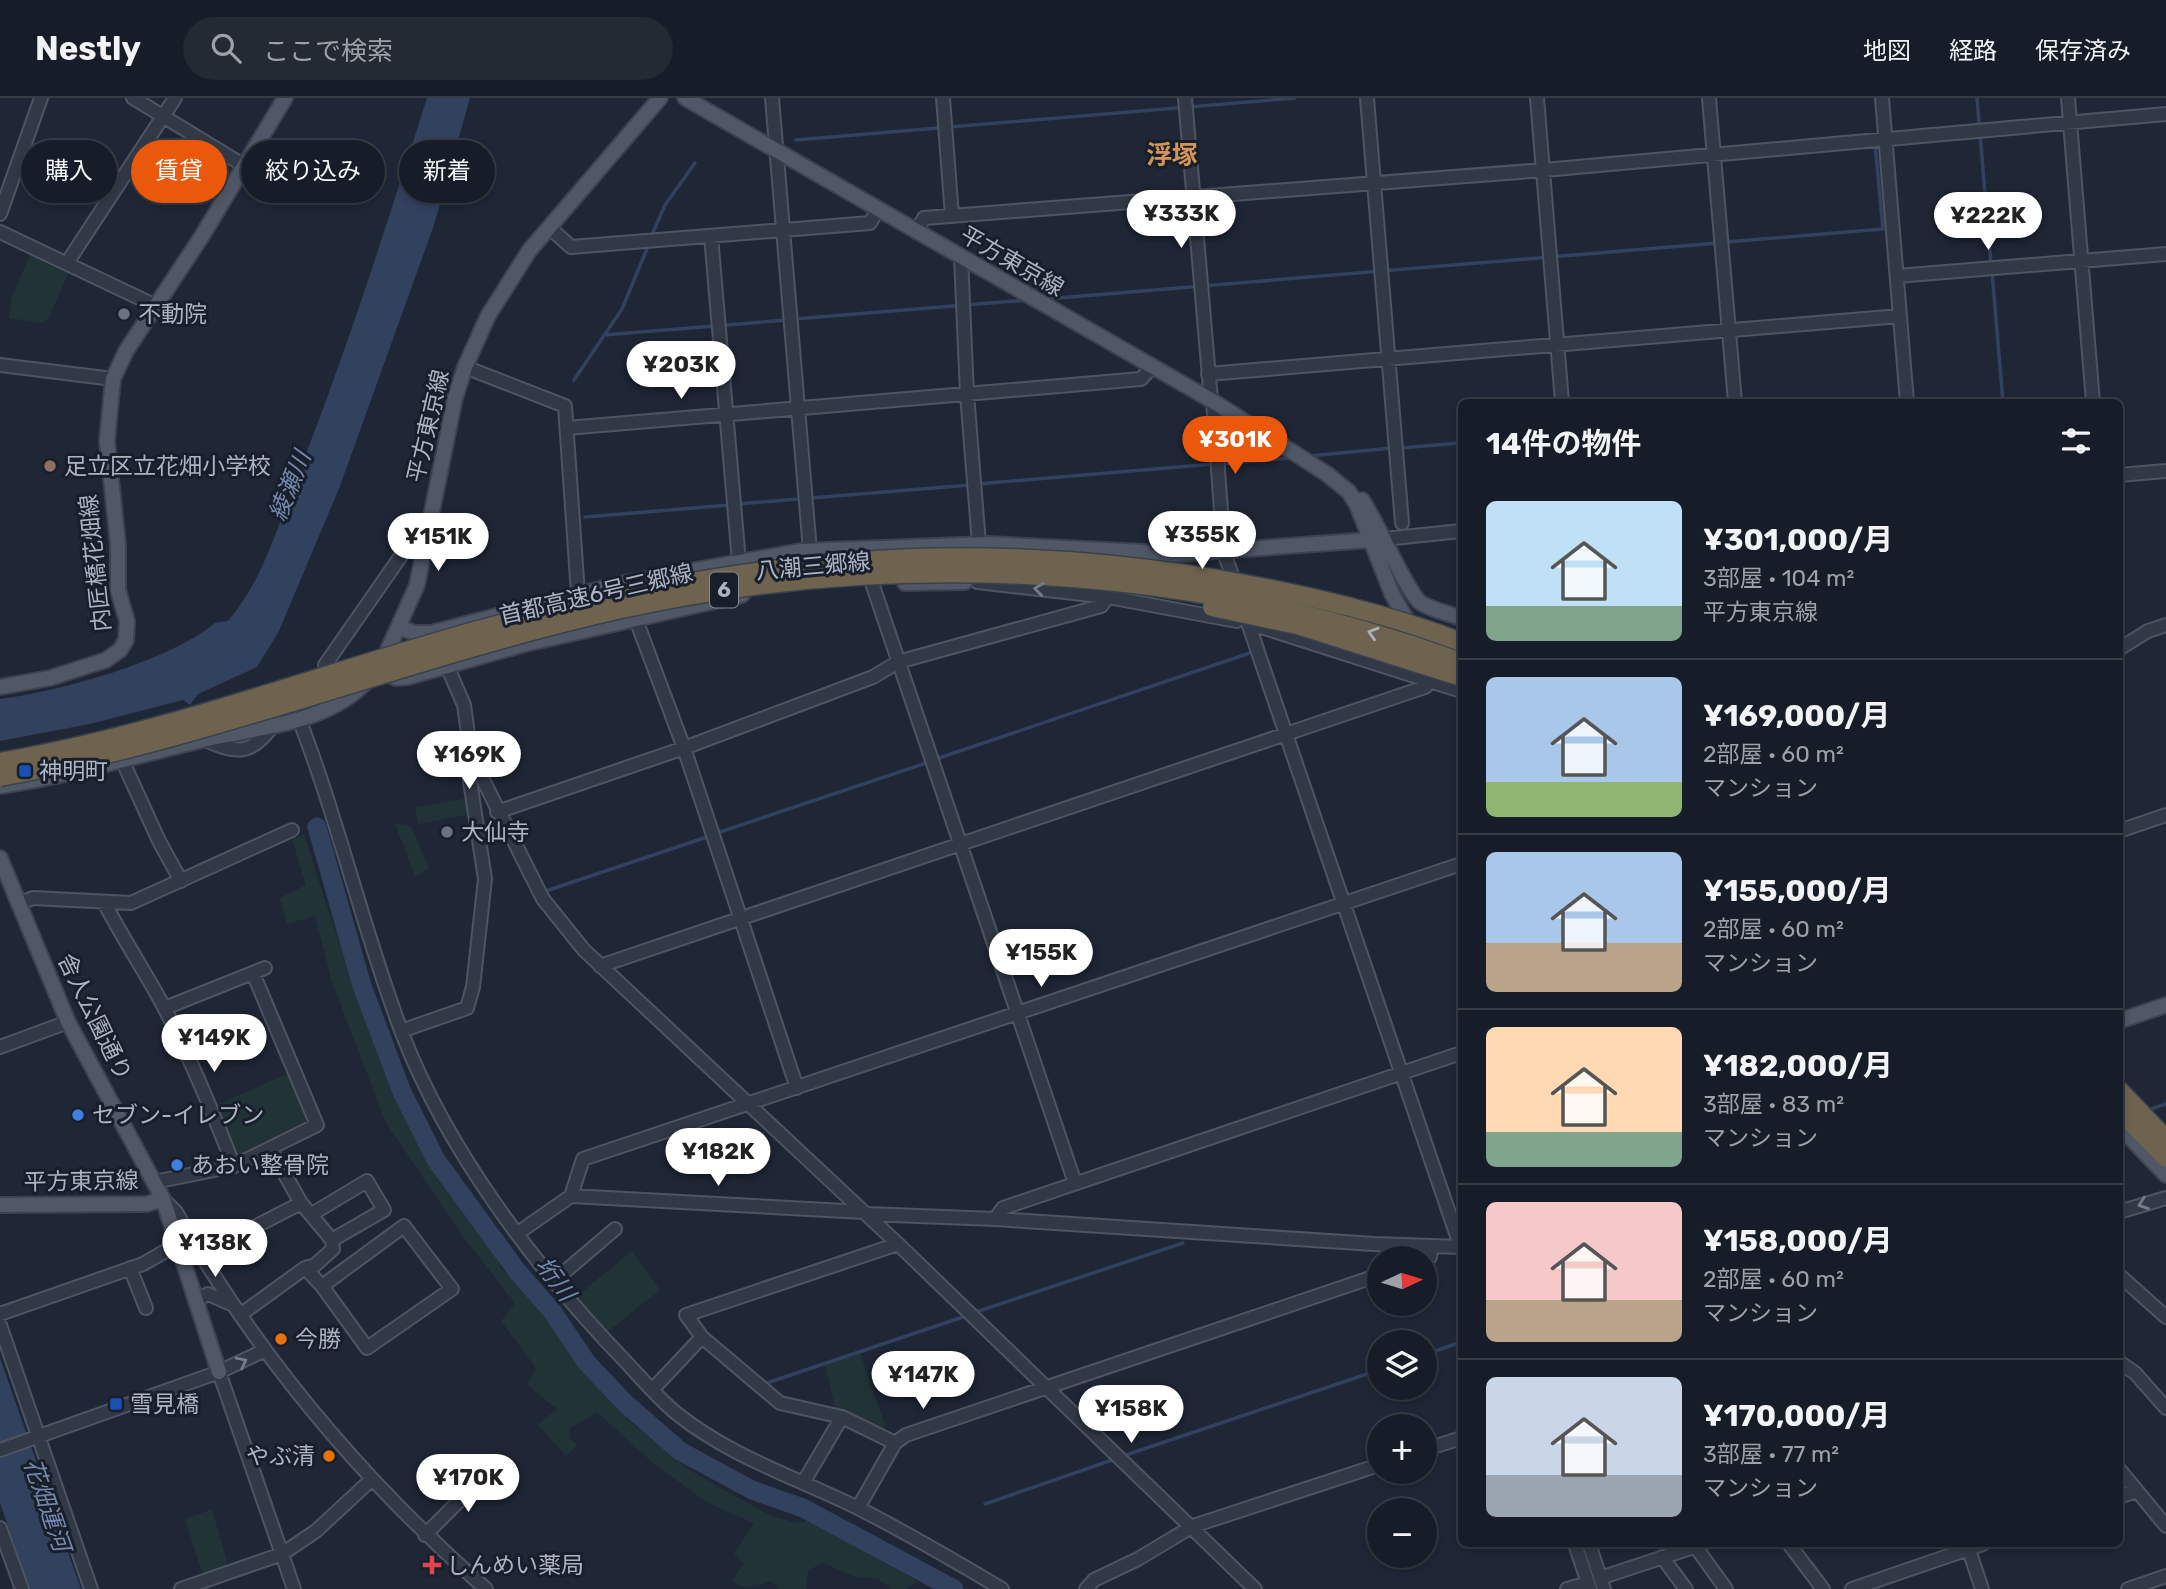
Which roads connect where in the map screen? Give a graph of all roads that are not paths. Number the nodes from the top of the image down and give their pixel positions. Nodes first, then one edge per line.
1 (41, 98) edge
2 (133, 98) edge
3 (175, 98) edge
4 (285, 98) edge
5 (660, 98) edge
6 (685, 98) edge
7 (772, 98) edge
8 (943, 98) edge
9 (1185, 98) edge
10 (1367, 98) edge
11 (1537, 98) edge
12 (1709, 98) edge
13 (1882, 98) edge
14 (2068, 98) edge
15 (2166, 114) edge
16 (163, 116) junction
17 (2070, 122) junction
18 (1885, 137) junction
19 (259, 140) edge
20 (776, 151) junction
21 (1715, 154) junction
22 (241, 164) edge
23 (241, 168) edge
24 (1544, 170) junction
25 (1374, 183) junction
26 (1194, 195) junction
27 (877, 211) junction
28 (0, 215) edge
29 (953, 216) junction
30 (550, 228) junction
31 (784, 230) junction
32 (0, 232) edge
33 (916, 232) junction
34 (711, 236) junction
35 (2166, 254) edge
36 (961, 257) junction
37 (2082, 261) junction
38 (67, 264) junction
39 (1897, 276) junction
40 (156, 306) junction
41 (1900, 316) junction
42 (1729, 331) junction
43 (1558, 346) junction
44 (1389, 359) junction
45 (0, 365) edge
46 (465, 367) junction
47 (1151, 368) junction
48 (1208, 374) junction
49 (113, 379) junction
50 (967, 394) junction
51 (1562, 399) edge
52 (1735, 399) edge
53 (1907, 399) edge
54 (2093, 399) edge
55 (1212, 401) junction
56 (797, 408) junction
57 (726, 414) junction
58 (567, 428) junction
59 (2166, 471) edge
60 (2123, 475) edge
61 (1402, 523) dead end
62 (429, 529) junction
63 (1458, 531) edge
64 (1377, 539) junction
65 (979, 544) junction
66 (810, 551) junction
67 (1224, 552) junction
68 (1178, 554) junction
69 (740, 562) junction
70 (1165, 569) junction
71 (1043, 575) junction
72 (977, 582) junction
73 (872, 583) junction
74 (578, 594) junction
75 (743, 595) junction
76 (1108, 597) junction
77 (517, 609) junction
78 (635, 617) junction
79 (1458, 617) edge
80 (484, 618) junction
81 (1249, 623) junction
82 (2166, 625) edge
83 (400, 627) junction
84 (1458, 630) edge
85 (1458, 641) edge
86 (525, 644) junction
87 (2123, 647) edge
88 (1458, 661) edge
89 (898, 662) junction
90 (447, 666) junction
91 (1458, 668) edge
92 (379, 669) junction
93 (1458, 676) edge
94 (1432, 680) junction
95 (0, 687) edge
96 (1458, 690) edge
97 (336, 704) junction
98 (299, 719) junction
99 (1286, 735) junction
100 (684, 748) junction
101 (471, 756) junction
102 (0, 762) edge
103 (124, 762) junction
104 (0, 777) edge
105 (0, 786) edge
106 (497, 812) junction
107 (2166, 815) edge
108 (292, 830) dead end
109 (2123, 830) edge
110 (960, 845) junction
111 (0, 858) edge
112 (1458, 865) edge
113 (181, 881) junction
114 (6, 890) edge
115 (104, 902) junction
116 (18, 904) junction
117 (1344, 904) junction
118 (740, 918) junction
119 (600, 966) junction
120 (2166, 1005) edge
121 (165, 1009) junction
122 (1018, 1014) junction
123 (2123, 1020) edge
124 (68, 1022) junction
125 (401, 1031) junction
126 (0, 1047) edge
127 (1458, 1054) edge
128 (1401, 1074) junction
129 (797, 1088) junction
130 (2123, 1089) edge
131 (2123, 1094) edge
132 (747, 1105) junction
133 (2123, 1114) edge
134 (2123, 1130) edge
135 (2166, 1137) edge
136 (271, 1150) junction
137 (2166, 1158) edge
138 (234, 1166) junction
139 (2166, 1175) edge
140 (154, 1182) junction
141 (1075, 1183) junction
142 (571, 1196) junction
143 (2166, 1198) edge
144 (163, 1199) junction
145 (301, 1203) junction
146 (0, 1205) edge
147 (2123, 1211) edge
148 (866, 1213) junction
149 (312, 1214) junction
150 (995, 1219) junction
151 (615, 1229) dead end
152 (518, 1233) junction
153 (1458, 1238) edge
154 (332, 1240) junction
155 (898, 1244) junction
156 (176, 1245) junction
157 (1416, 1246) edge
158 (1437, 1247) edge
159 (1458, 1247) edge
160 (202, 1254) junction
161 (308, 1267) junction
162 (130, 1268) junction
163 (1367, 1279) edge
164 (2123, 1279) edge
165 (554, 1280) junction
166 (322, 1286) junction
167 (195, 1301) junction
168 (146, 1308) dead end
169 (237, 1310) junction
170 (0, 1314) edge
171 (2166, 1317) edge
172 (0, 1325) edge
173 (702, 1337) junction
174 (265, 1350) junction
175 (2123, 1365) edge
176 (219, 1372) junction
177 (1046, 1387) junction
178 (652, 1390) junction
179 (2166, 1408) edge
180 (842, 1417) junction
181 (36, 1437) junction
182 (1458, 1439) edge
183 (895, 1443) junction
184 (1437, 1446) edge
185 (0, 1450) edge
186 (491, 1469) dead end
187 (1367, 1469) edge
188 (2123, 1474) edge
189 (371, 1480) junction
190 (803, 1483) junction
191 (2137, 1491) junction
192 (2123, 1496) edge
193 (858, 1508) junction
194 (1193, 1526) junction
195 (2166, 1526) edge
196 (0, 1528) edge
197 (425, 1535) junction
198 (1577, 1547) edge
199 (1590, 1547) edge
200 (1693, 1547) edge
201 (1700, 1547) edge
202 (1791, 1547) edge
203 (1964, 1547) edge
204 (1967, 1547) edge
205 (282, 1554) junction
206 (1662, 1557) junction
207 (2166, 1576) edge
208 (1596, 1585) edge
209 (22, 1589) edge
210 (91, 1589) edge
211 (181, 1589) edge
212 (294, 1589) edge
213 (486, 1589) edge
214 (1002, 1589) edge
215 (1086, 1589) edge
216 (1255, 1589) edge
217 (1567, 1589) edge
218 (1686, 1589) edge
219 (1726, 1589) edge
220 (1823, 1589) edge
221 (1852, 1589) edge
222 (1982, 1589) edge
223 (2128, 1589) edge

1 - 28 street
2 - 16 street
3 - 16 street
4 - 19 main road, 内匠橋花畑線
5 - 30 main road, 平方東京線
6 - 20 main road, 平方東京線
7 - 20 street
8 - 29 street
9 - 26 street
10 - 25 street
11 - 24 street
12 - 21 street
13 - 18 street
14 - 17 street
15 - 17 street
16 - 22 street
16 - 38 street
17 - 18 street
17 - 37 street
18 - 21 street
18 - 39 street
20 - 27 main road, 平方東京線
20 - 31 street
21 - 24 street
21 - 42 street
23 - 40 main road, 内匠橋花畑線
24 - 25 street
24 - 43 street
25 - 26 street
25 - 44 street
26 - 29 street
26 - 48 street
27 - 31 street
27 - 33 main road, 平方東京線
29 - 33 street
30 - 34 street
30 - 46 main road, 平方東京線
31 - 34 street
31 - 56 street
32 - 38 street
33 - 36 main road, 平方東京線
34 - 57 street
35 - 37 street
36 - 47 main road, 平方東京線
36 - 50 street
37 - 39 street
37 - 54 street
38 - 40 street
39 - 41 street
40 - 49 main road, 内匠橋花畑線
41 - 42 street
41 - 53 street
42 - 43 street
42 - 52 street
43 - 44 street
43 - 51 street
44 - 48 street
44 - 61 street
45 - 49 street
46 - 58 street
46 - 62 main road, 平方東京線
47 - 50 street
47 - 55 main road, 平方東京線
48 - 55 street
49 - 95 main road, 内匠橋花畑線
50 - 56 street
50 - 65 street
55 - 64 main road, 平方東京線
55 - 67 street
56 - 57 street
56 - 66 street
57 - 58 street
57 - 69 street
58 - 74 street
59 - 60 street
62 - 83 main road, 平方東京線
62 - 97 street
63 - 64 street
64 - 67 main road, 八潮三郷線
64 - 79 main road, 平方東京線
64 - 91 main road, 平方東京線
65 - 66 main road, 八潮三郷線
65 - 68 main road, 八潮三郷線
66 - 69 main road, 八潮三郷線
67 - 68 main road, 八潮三郷線
67 - 81 street
68 - 72 main road, 八潮三郷線
69 - 74 main road, 八潮三郷線
69 - 75 street
70 - 84 highway, bridge
70 - 85 highway, 首都高速6号三郷線 / 6, bridge
70 - 102 highway, 首都高速6号三郷線 / 6, bridge
88 -> 71 highway, 首都高速6号三郷線 / 6, bridge
71 - 93 highway, bridge
71 - 104 highway, 首都高速6号三郷線 / 6, bridge
72 - 73 main road, 八潮三郷線
76 -> 72 street
73 - 75 main road, 八潮三郷線
73 - 89 street
74 - 77 main road, 八潮三郷線
75 - 78 main road, 八潮三郷線
76 - 81 street
76 - 89 street
77 - 80 main road, 八潮三郷線
77 - 86 main road
78 - 86 main road, 八潮三郷線
78 - 100 street
80 - 83 main road, 八潮三郷線
80 - 92 main road
81 - 94 street
81 - 99 street
82 - 87 street
83 - 92 main road, 平方東京線
86 - 90 main road, 八潮三郷線
89 - 100 street
89 - 110 street
90 - 92 main road, 八潮三郷線
90 - 101 street
92 - 97 main road, 平方東京線
94 - 96 street
94 - 99 street
97 - 98 main road, 平方東京線
98 - 103 main road, 平方東京線
98 - 125 street
99 - 110 street
99 - 117 street
100 - 106 street
100 - 118 street
101 - 106 street
101 - 125 street
103 - 105 main road, 平方東京線
103 - 113 street
106 - 119 street
107 - 109 street
108 - 113 street
110 - 118 street
110 - 122 street
111 - 114 main road, 舎人公園通り
112 - 117 street
113 - 115 street
114 - 116 main road, 舎人公園通り
115 - 116 street
115 - 121 street
116 - 124 main road, 舎人公園通り
117 - 122 street
117 - 128 street
118 - 119 street
118 - 129 street
119 - 132 street
120 - 123 main road
121 - 136 street
121 - 138 street
122 - 129 street
122 - 141 street
124 - 126 street
124 - 140 main road, 舎人公園通り
125 - 152 street
127 - 128 street
128 - 141 street
128 - 153 street
129 - 132 street
130 - 135 main road
131 - 135 highway
132 - 142 street
132 - 148 street
133 - 137 highway
134 - 139 main road
136 - 138 street
136 - 145 street
138 - 140 street
140 - 144 main road, 舎人公園通り
141 - 150 street
142 - 148 street
142 - 152 street
143 -> 147 street
144 - 146 main road, 平方東京線
144 - 156 main road, 舎人公園通り
144 - 160 street
145 - 149 street
145 - 160 street
148 - 150 street
148 - 155 street
149 - 154 street
149 - 154 street
150 - 157 street
151 - 165 street
152 - 165 street
154 - 161 street
155 - 173 street
155 - 177 street
156 - 162 street
156 - 167 main road, 舎人公園通り
158 - 159 street
160 - 169 street
161 - 166 street
161 - 169 street
162 - 168 street
162 - 170 street
163 - 177 street
164 - 171 street
165 - 178 street
166 - 166 street
167 - 169 street
167 - 176 main road, 舎人公園通り
169 - 174 street
172 - 181 street
173 - 178 street
173 - 180 street
176 -> 174 street
174 - 189 street
175 - 179 street
176 - 181 street
176 - 205 street, 舎人公園通り
177 - 183 street
177 - 194 street
178 - 190 street
180 - 183 street
180 - 190 street
181 - 185 street
181 - 210 street
182 - 184 street
183 - 193 street
186 - 197 street
187 - 194 street
188 - 191 street
189 - 197 street
189 - 205 street
190 - 193 street
191 - 192 street
191 - 195 street
193 - 214 street
194 - 215 street
194 - 216 street
196 - 209 street
197 - 213 street
198 - 208 street
199 - 208 street
200 - 206 street
201 - 219 street
202 - 220 street
203 - 221 street
204 - 222 street
205 - 211 street
205 - 212 street, 舎人公園通り
206 - 208 street
206 - 218 street
207 - 223 street
208 - 217 street

